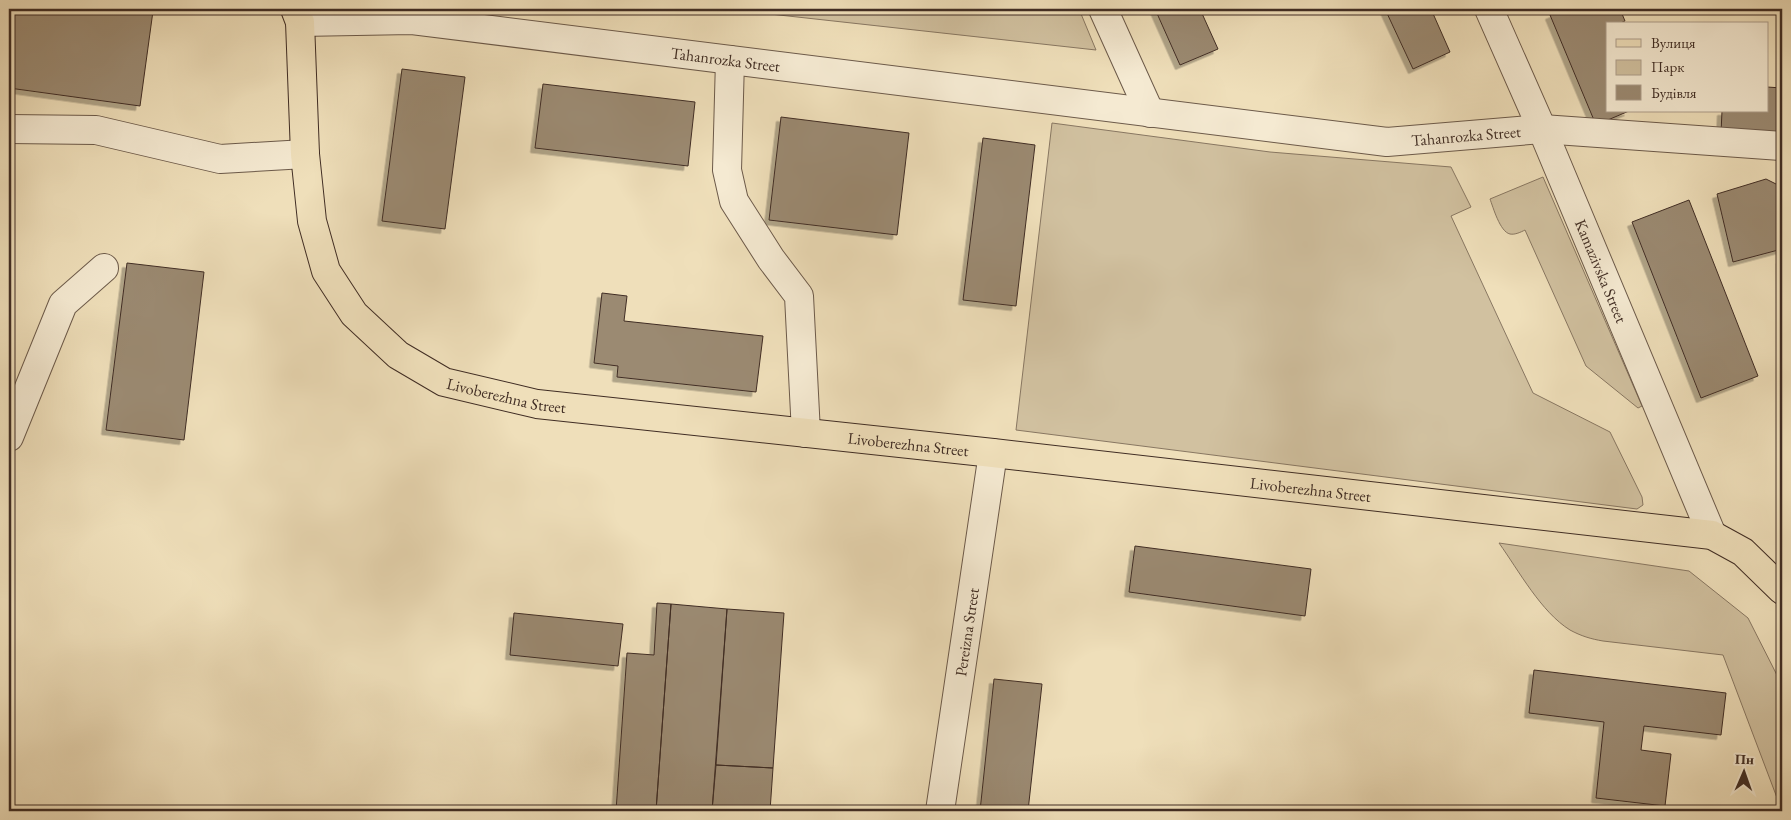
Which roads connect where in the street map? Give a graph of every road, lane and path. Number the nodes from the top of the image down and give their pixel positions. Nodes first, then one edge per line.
1 (1103, 9) edge
2 (1489, 9) edge
3 (298, 15) edge
4 (730, 60) junction
5 (1150, 113) junction
6 (9, 129) edge
7 (1542, 129) junction
8 (1782, 146) edge
9 (305, 154) junction
10 (104, 268) dead end
11 (806, 433) junction
12 (9, 437) edge
13 (993, 453) junction
14 (1712, 535) junction
15 (1782, 590) edge
16 (940, 811) edge

1 - 5 street
2 - 7 street, Kamazivska Street
3 - 4 street, Tahanrozka Street
3 - 9 main road, Livoberezhna Street
4 - 5 street, Tahanrozka Street
4 - 11 street
5 - 7 street, Tahanrozka Street
6 - 9 street
7 - 8 street, Tahanrozka Street
7 - 14 street, Kamazivska Street
9 - 11 main road, Livoberezhna Street
10 - 12 street
11 - 13 main road, Livoberezhna Street
13 - 14 main road, Livoberezhna Street
13 - 16 street, Pereizna Street
14 - 15 main road, Livoberezhna Street

